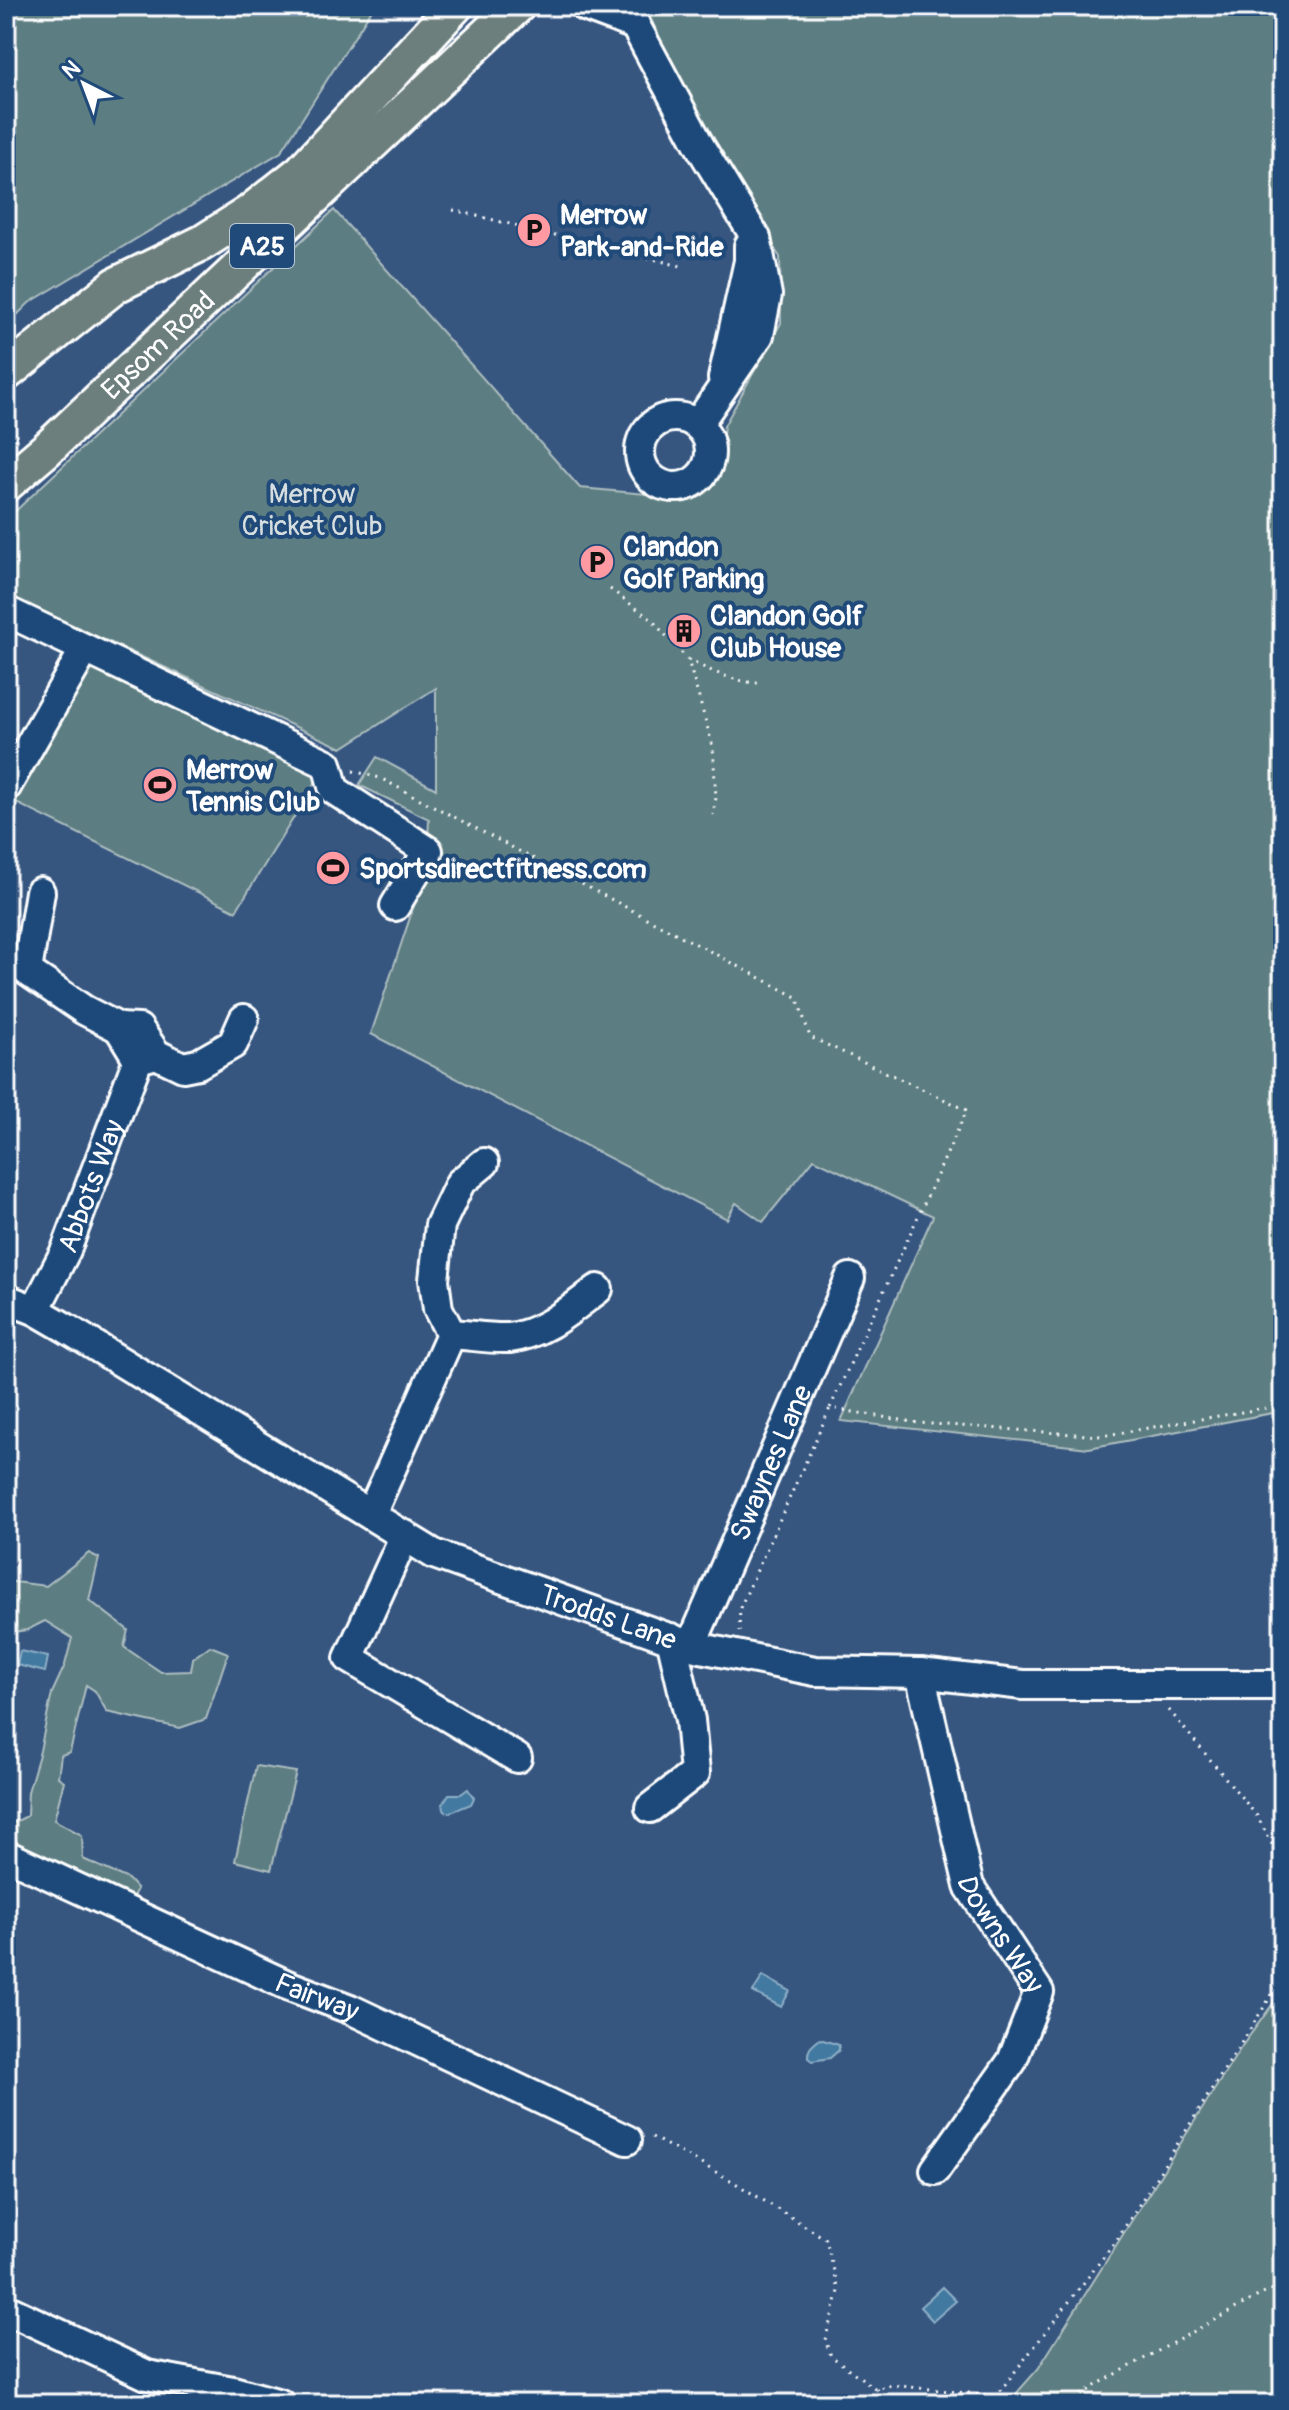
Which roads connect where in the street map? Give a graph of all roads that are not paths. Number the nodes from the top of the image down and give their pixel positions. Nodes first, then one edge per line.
1 (455, 6) edge
2 (517, 6) edge
3 (584, 6) edge
4 (632, 15) edge
5 (6, 373) edge
6 (697, 425) dead end
7 (6, 484) edge
8 (6, 611) edge
9 (85, 649) junction
10 (6, 787) edge
11 (40, 892) dead end
12 (395, 906) dead end
13 (244, 1019) dead end
14 (147, 1057) junction
15 (484, 1163) dead end
16 (850, 1278) dead end
17 (598, 1289) dead end
18 (6, 1299) edge
19 (35, 1310) junction
20 (451, 1334) junction
21 (371, 1514) junction
22 (405, 1535) junction
23 (681, 1642) junction
24 (920, 1673) junction
25 (1283, 1685) edge
26 (517, 1758) dead end
27 (650, 1808) dead end
28 (6, 1855) edge
29 (627, 2140) road end
30 (935, 2170) dead end
31 (6, 2309) edge
32 (280, 2404) edge

1 - 5 main road, Epsom Road / A25
2 - 7 main road, Epsom Road / A25
3 - 4 street
4 - 6 street
8 - 9 street
9 - 10 street
9 - 12 street
11 - 14 street
13 - 14 street
14 - 19 street, Abbots Way
15 - 20 street
16 - 23 street, Swaynes Lane
17 - 20 street
18 - 19 street, Trodds Lane
19 - 21 street, Trodds Lane
20 - 21 street
21 - 22 street, Trodds Lane
22 - 23 street, Trodds Lane
22 - 26 street
23 - 24 street, Trodds Lane
23 - 27 street
24 - 25 street, Trodds Lane
24 - 30 street, Downs Way
28 - 29 street, Fairway
31 - 32 street

